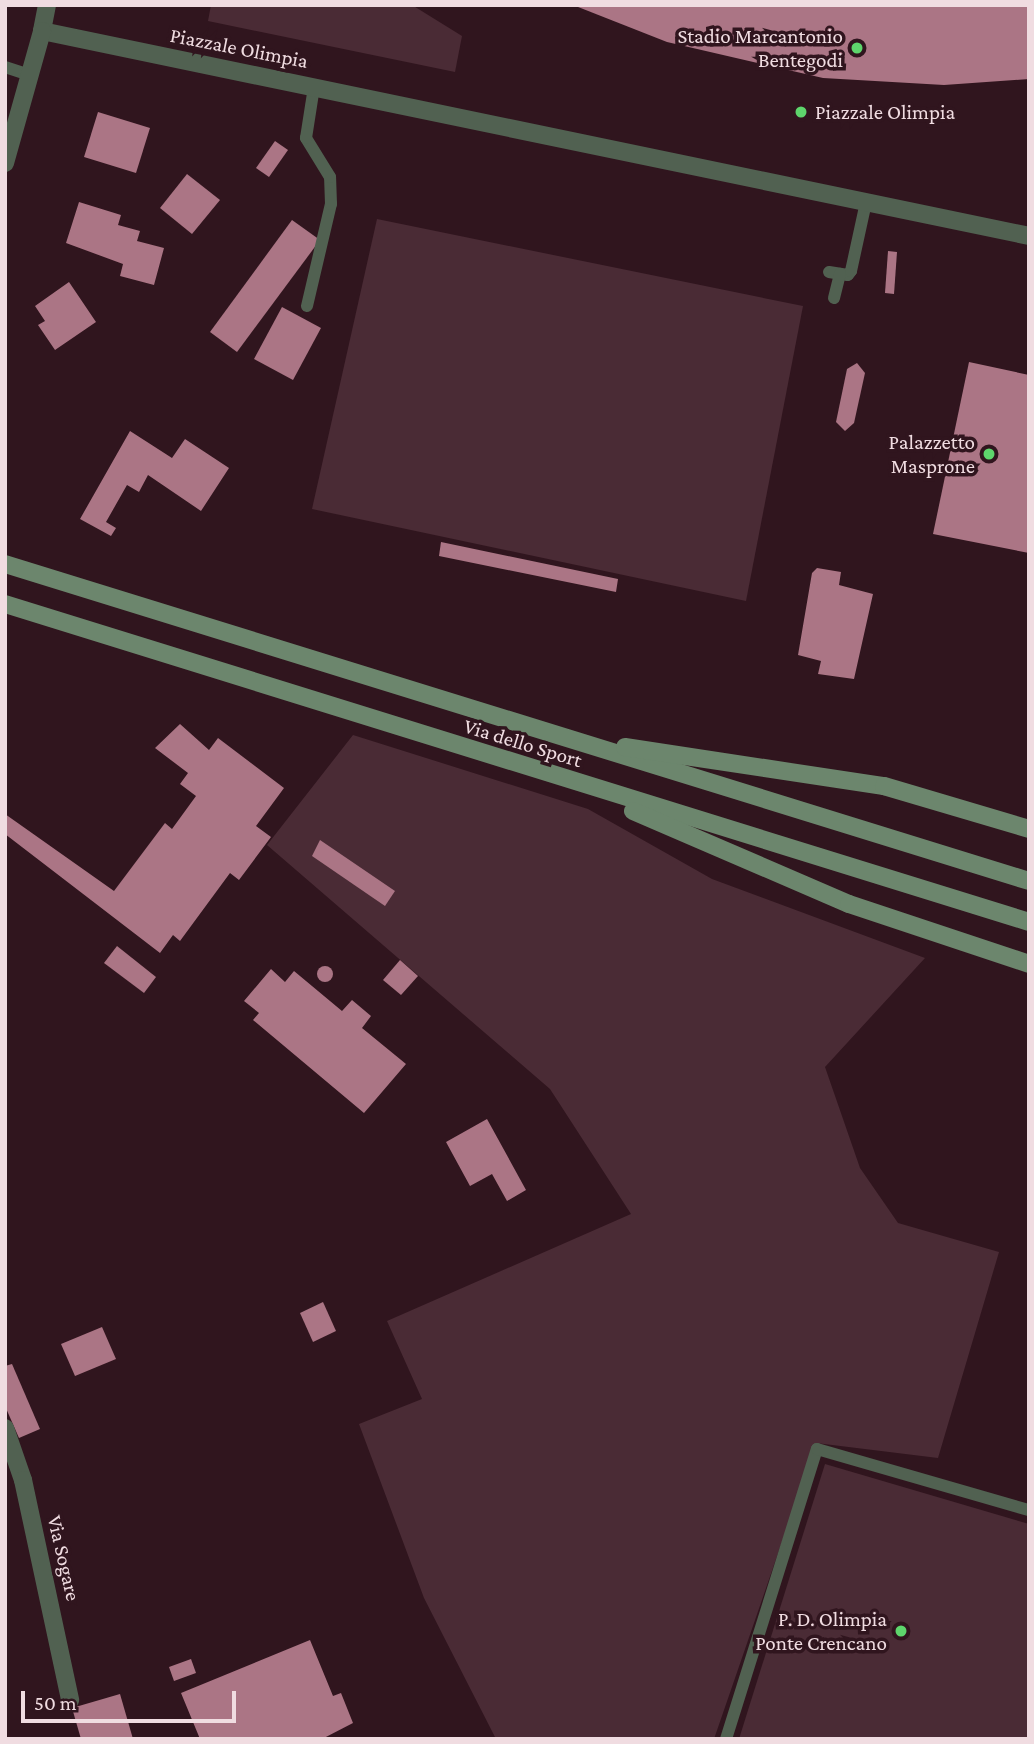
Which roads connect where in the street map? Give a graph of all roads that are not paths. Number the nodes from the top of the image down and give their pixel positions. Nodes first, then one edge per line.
1 (47, 5) edge
2 (42, 31) junction
3 (5, 66) edge
4 (29, 75) junction
5 (314, 86) junction
6 (5, 163) edge
7 (866, 202) junction
8 (1029, 236) edge
9 (834, 298) dead end
10 (307, 306) dead end
11 (5, 564) edge
12 (5, 604) edge
13 (564, 738) junction
14 (550, 775) junction
15 (1029, 829) edge
16 (1029, 881) edge
17 (1029, 922) edge
18 (1029, 964) edge
19 (5, 1428) edge
20 (1029, 1510) edge
21 (70, 1700) dead end
22 (726, 1739) edge

1 - 2 street
2 - 4 street
2 - 5 street, Piazzale Olimpia
3 - 4 lane
4 - 6 street
5 - 7 street, Piazzale Olimpia
5 - 10 lane
7 - 8 street, Piazzale Olimpia
7 - 9 lane
11 - 13 street, Via dello Sport
12 - 14 street, Via dello Sport
13 - 15 street
13 - 16 street, Via dello Sport
14 - 17 street, Via dello Sport
14 - 18 street
19 - 21 street, Via Sogare
20 - 22 lane

